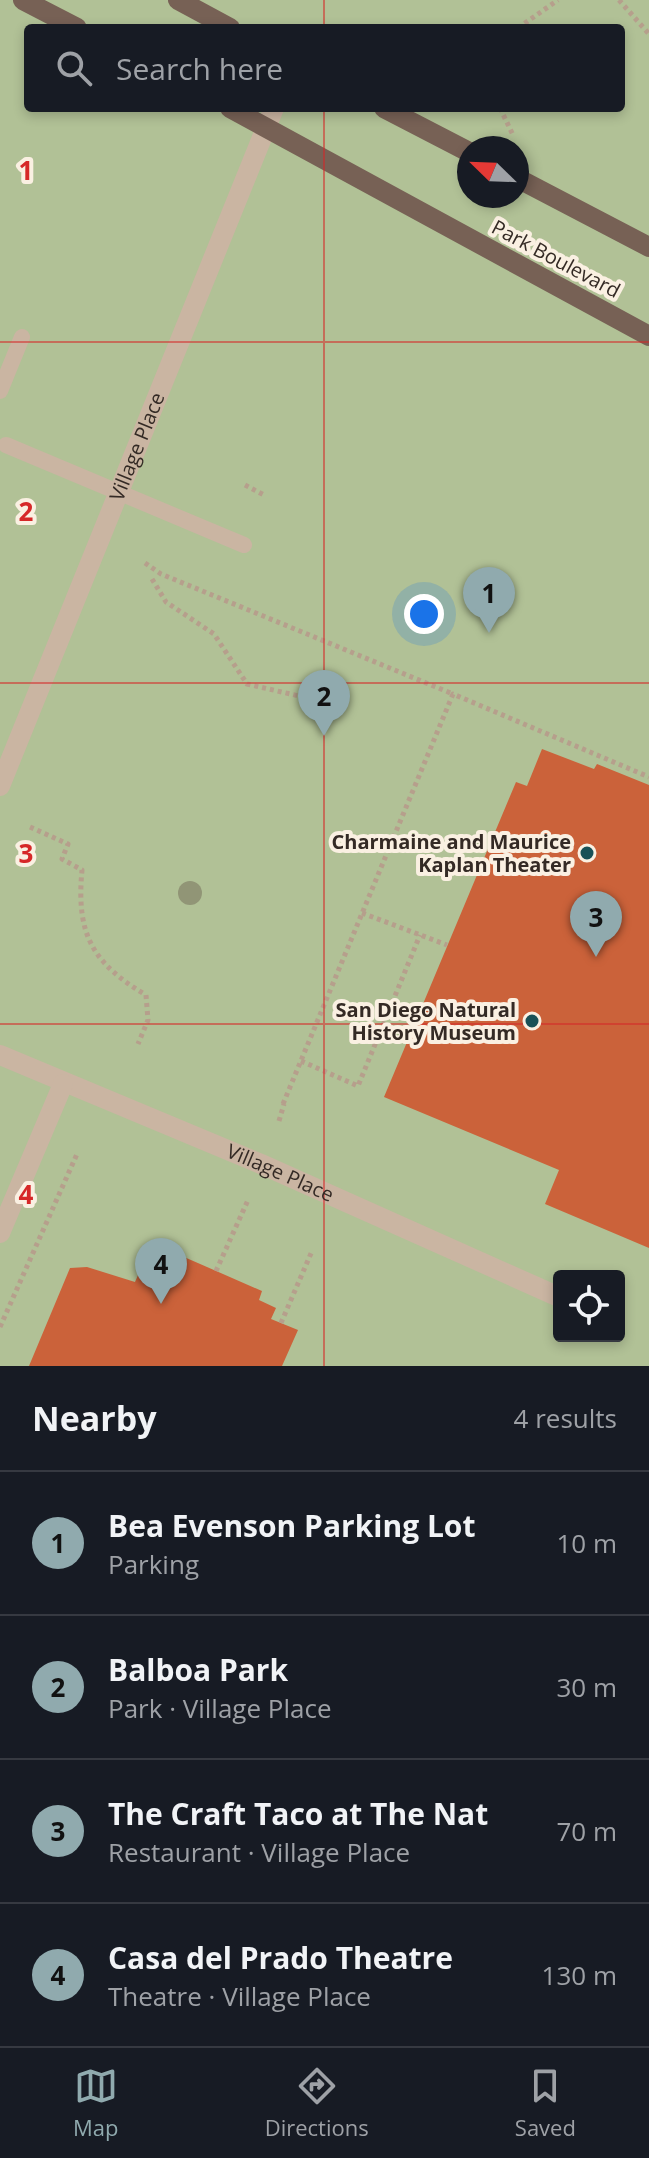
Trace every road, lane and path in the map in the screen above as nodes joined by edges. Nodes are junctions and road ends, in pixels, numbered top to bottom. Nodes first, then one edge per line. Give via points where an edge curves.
1 (23, 0) edge
2 (178, 0) edge
3 (558, 0) edge
4 (619, 0) edge
5 (69, 24) edge
6 (223, 24) edge
7 (524, 24) edge
8 (649, 34) edge
9 (246, 112) edge
10 (392, 112) edge
11 (502, 112) edge
12 (270, 118) edge
13 (513, 135) dead end
14 (457, 146) edge
15 (529, 184) edge
16 (649, 247) edge
17 (649, 336) edge
18 (22, 337) dead end
19 (0, 391) edge
20 (6, 445) dead end
21 (245, 485) dead end
22 (119, 492) junction
23 (264, 495) dead end
24 (244, 545) dead end
25 (145, 563) dead end
26 (152, 579) dead end
27 (453, 694) junction
28 (325, 702) dead end
29 (649, 777) edge
30 (0, 786) edge
31 (30, 827) dead end
32 (362, 913) junction
33 (420, 935) junction
34 (447, 945) dead end
35 (138, 1044) dead end
36 (0, 1055) edge
37 (301, 1061) junction
38 (63, 1084) junction
39 (279, 1121) dead end
40 (77, 1154) dead end
41 (248, 1200) dead end
42 (0, 1233) edge
43 (312, 1251) dead end
44 (216, 1271) dead end
45 (553, 1294) edge
46 (281, 1323) dead end
47 (0, 1327) edge

1 - 5 main road
2 - 6 main road
3 - 7 path
4 - 8 path
9 - 12 main road, Park Boulevard
10 - 14 main road
11 - 13 path
12 - 17 main road, Park Boulevard
12 - 22 street, Village Place
15 - 16 main road
18 - 19 lane
20 - 22 lane
21 - 23 path
22 - 24 lane
22 - 30 street, Village Place
25 - 27 path via 169,578
26 - 28 path via 166,602 214,634 247,684
27 - 29 path
27 - 32 path
31 - 35 path via 68,844 62,859 82,870 84,932 97,957 120,980 146,995 148,1020
32 - 33 path
32 - 37 path
33 - 34 path
33 - 37 path via 358,1086
36 - 38 street, Village Place
37 - 39 path
38 - 42 street
38 - 45 street, Village Place via 261,1164
40 - 47 path
41 - 44 path
43 - 46 path

